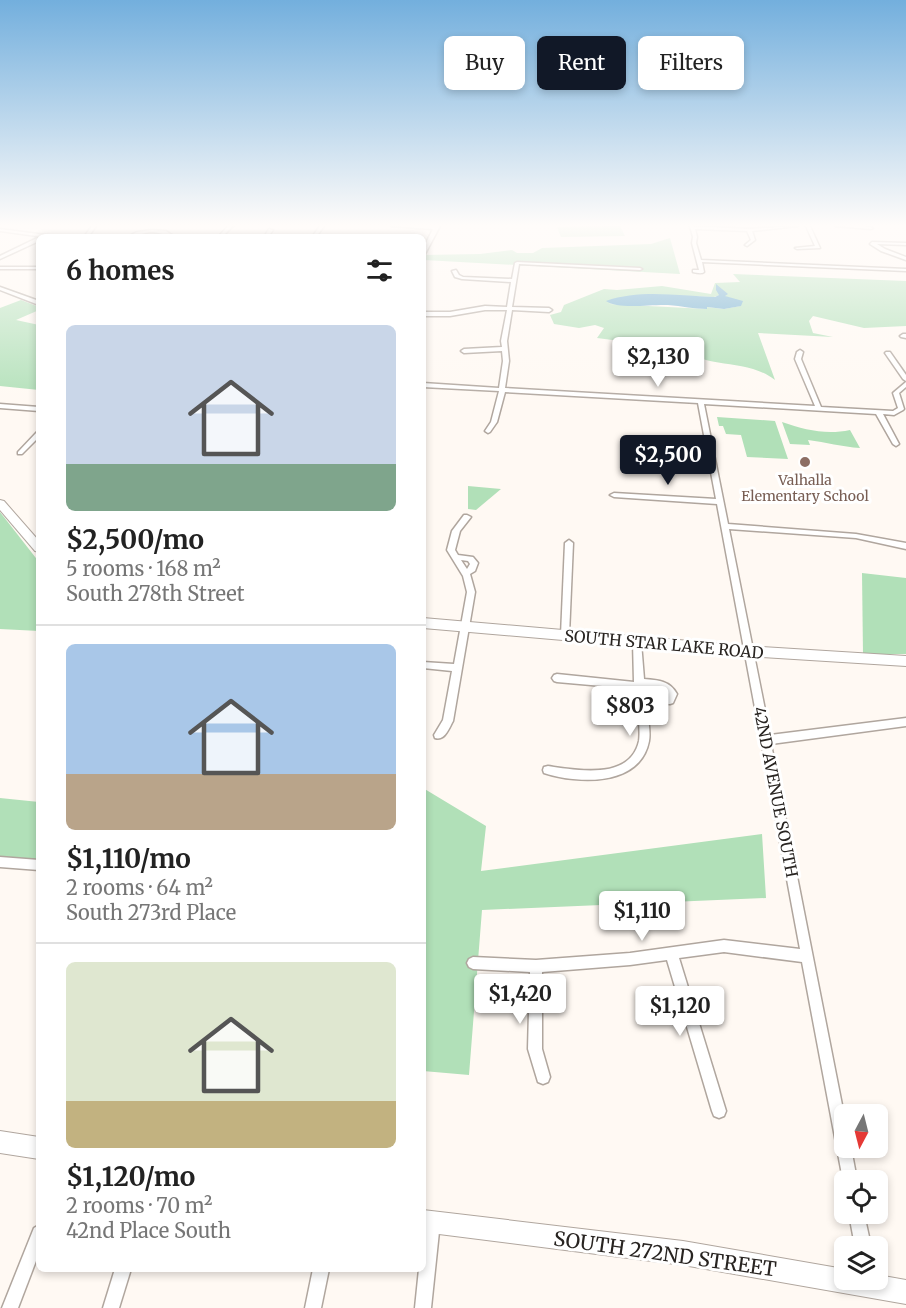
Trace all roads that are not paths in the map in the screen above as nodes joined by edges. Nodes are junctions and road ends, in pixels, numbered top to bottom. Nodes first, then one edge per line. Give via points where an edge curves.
1 (513, 287) edge
2 (0, 288) edge
3 (36, 298) edge
4 (31, 301) junction
5 (36, 302) edge
6 (509, 309) junction
7 (549, 310) dead end
8 (426, 314) edge
9 (504, 349) junction
10 (464, 351) dead end
11 (800, 352) dead end
12 (888, 353) dead end
13 (906, 379) edge
14 (906, 384) edge
15 (426, 385) edge
16 (501, 390) junction
17 (701, 403) junction
18 (0, 406) edge
19 (36, 409) edge
20 (819, 409) junction
21 (879, 413) junction
22 (488, 431) dead end
23 (36, 437) edge
24 (896, 444) dead end
25 (20, 453) dead end
26 (614, 495) dead end
27 (721, 502) junction
28 (0, 503) edge
29 (467, 517) dead end
30 (725, 526) junction
31 (569, 543) dead end
32 (36, 545) edge
33 (906, 546) edge
34 (426, 622) edge
35 (465, 627) junction
36 (566, 635) junction
37 (637, 642) junction
38 (748, 651) junction
39 (906, 661) edge
40 (426, 665) edge
41 (457, 668) junction
42 (557, 678) dead end
43 (640, 684) junction
44 (641, 699) junction
45 (906, 722) edge
46 (439, 735) dead end
47 (767, 740) junction
48 (548, 770) dead end
49 (0, 861) edge
50 (36, 865) edge
51 (670, 953) junction
52 (807, 956) junction
53 (473, 963) dead end
54 (536, 966) junction
55 (543, 1077) dead end
56 (719, 1112) dead end
57 (0, 1142) edge
58 (36, 1148) edge
59 (848, 1170) edge
60 (428, 1222) edge
61 (36, 1241) edge
62 (426, 1256) edge
63 (122, 1272) edge
64 (320, 1272) edge
65 (425, 1272) edge
66 (834, 1276) edge
67 (888, 1287) edge
68 (906, 1292) edge
69 (10, 1308) edge
70 (111, 1308) edge
71 (314, 1308) edge
72 (423, 1308) edge

1 - 6 street
2 - 4 street
3 - 4 street
4 - 5 street
6 - 7 street
6 - 8 street
6 - 9 street
9 - 10 street
9 - 16 street
11 - 20 street via 798,359
12 - 13 street
14 - 21 street via 896,393 900,411
15 - 16 street
16 - 17 street
16 - 22 street
17 - 20 street
17 - 27 street, 42ND AVENUE SOUTH
18 - 19 street
20 - 21 street
21 - 24 street
23 - 25 street
26 - 27 street
27 - 30 street, 42ND AVENUE SOUTH
28 - 32 street
29 - 35 street via 453,538 452,550 471,592
30 - 33 street via 856,536
30 - 38 street, 42ND AVENUE SOUTH
31 - 36 street
34 - 35 street, SOUTH STAR LAKE ROAD
35 - 36 street, SOUTH STAR LAKE ROAD
35 - 41 street
36 - 37 street, SOUTH STAR LAKE ROAD
37 - 38 street, SOUTH STAR LAKE ROAD
37 - 43 street
38 - 39 street, SOUTH STAR LAKE ROAD
38 - 47 street, 42ND AVENUE SOUTH
40 - 41 street
41 - 46 street via 448,721
42 - 43 street
43 - 44 street
43 - 44 street via 664,685 672,694 666,701
44 - 48 street via 644,740 632,765 600,775
45 - 47 street
47 - 52 street, 42ND AVENUE SOUTH
49 - 50 street
51 - 52 street via 738,946
51 - 54 street via 630,960
51 - 56 street
52 - 59 street, 42ND AVENUE SOUTH
53 - 54 street
54 - 55 street via 535,1049
57 - 58 street
60 - 62 street
60 - 66 street, SOUTH 272ND STREET via 682,1253
61 - 69 street
63 - 70 street
64 - 71 street
65 - 72 street
67 - 68 street, SOUTH 272ND STREET

